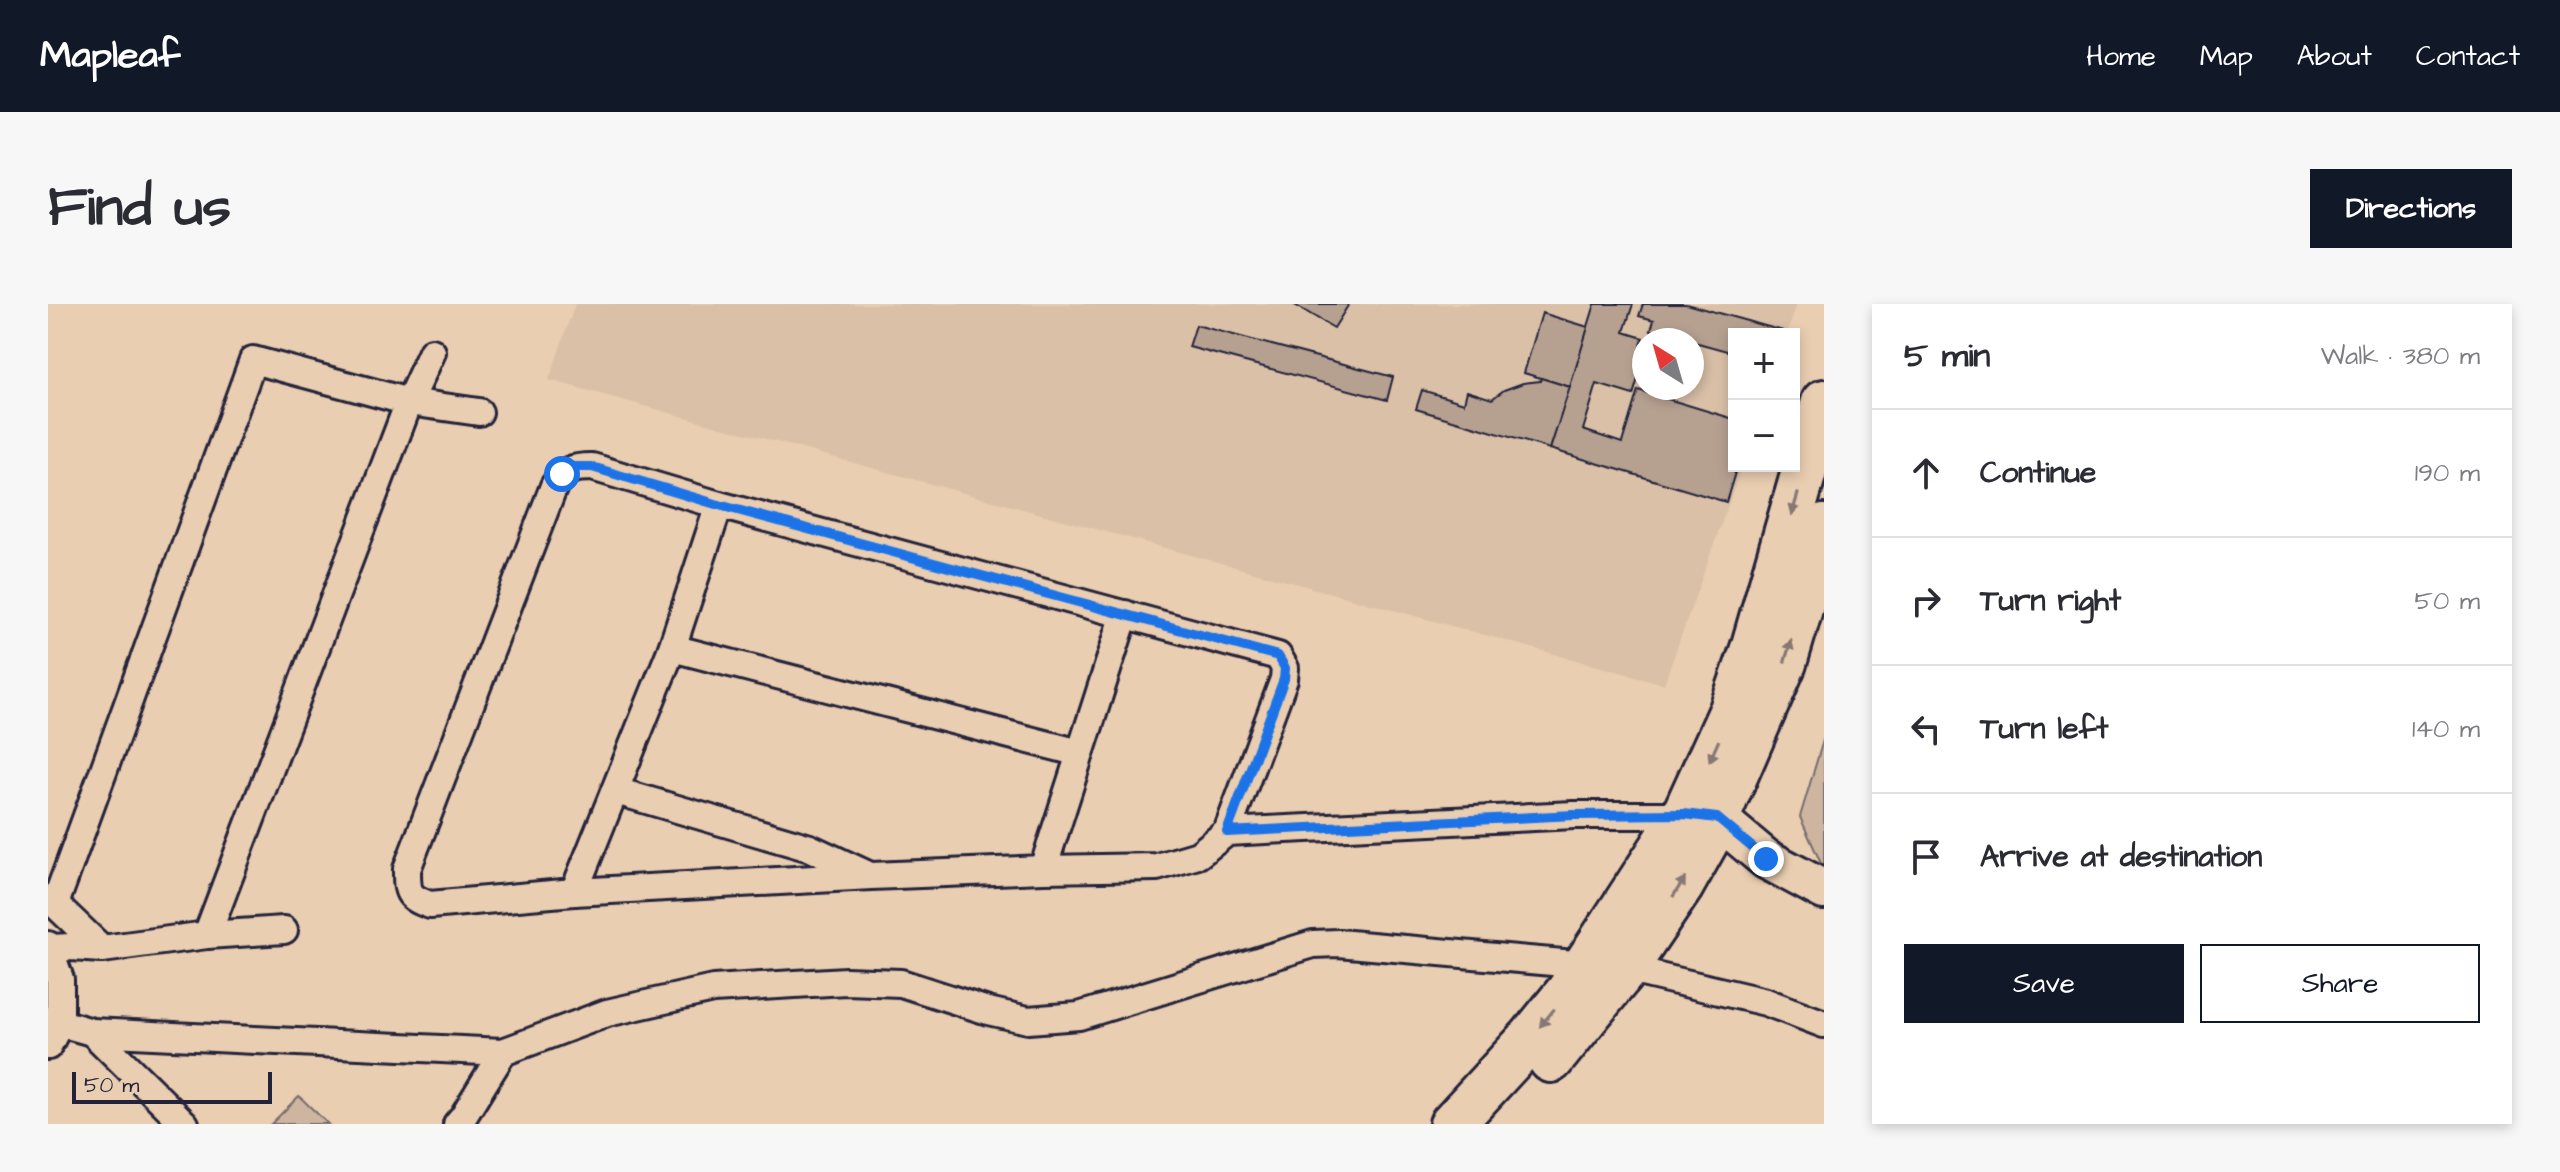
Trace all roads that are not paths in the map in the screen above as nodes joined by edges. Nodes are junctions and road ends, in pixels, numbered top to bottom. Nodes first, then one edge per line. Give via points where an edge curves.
1 (432, 352) dead end
2 (409, 402) junction
3 (1824, 402) edge
4 (479, 412) dead end
5 (719, 505) junction
6 (1824, 527) edge
7 (1125, 614) junction
8 (672, 648) junction
9 (1080, 753) junction
10 (616, 791) junction
11 (1700, 816) junction
12 (1227, 832) junction
13 (1043, 869) junction
14 (871, 876) junction
15 (1824, 890) edge
16 (574, 892) junction
17 (284, 930) dead end
18 (207, 935) junction
19 (49, 946) edge
20 (102, 949) junction
21 (1606, 967) junction
22 (1824, 1024) edge
23 (92, 1032) junction
24 (54, 1035) edge
25 (503, 1052) junction
26 (185, 1124) edge
27 (457, 1124) edge
28 (1452, 1124) edge
29 (1493, 1124) edge

1 - 2 street
2 - 4 street
2 - 18 street
2 - 20 street via 253,360 55,904
3 -> 11 highway
5 - 7 street
5 - 8 street
5 - 16 street via 592,467 573,467 562,474 407,869 407,890 416,901 430,905
11 -> 6 highway via 1784,663
7 - 9 street
7 - 12 street via 1283,661 1284,679
8 - 9 street
8 - 10 street
9 - 13 street
10 - 14 street via 810,848
10 - 16 street
11 - 12 street via 1574,815
11 - 15 street
11 - 21 highway via 1681,886 1635,924
12 - 13 street via 1198,855 1157,867
13 - 14 street
14 - 16 street
17 - 18 street
18 - 20 street
19 - 20 street
19 - 24 street via 60,979
21 - 22 street via 1766,1002
21 - 25 street via 1313,944 1079,1016 1028,1020 901,983 713,989 607,1013
21 -> 28 highway via 1569,991
21 - 29 highway via 1558,1052
23 - 24 street
23 - 25 street
23 - 26 street
25 - 27 street

